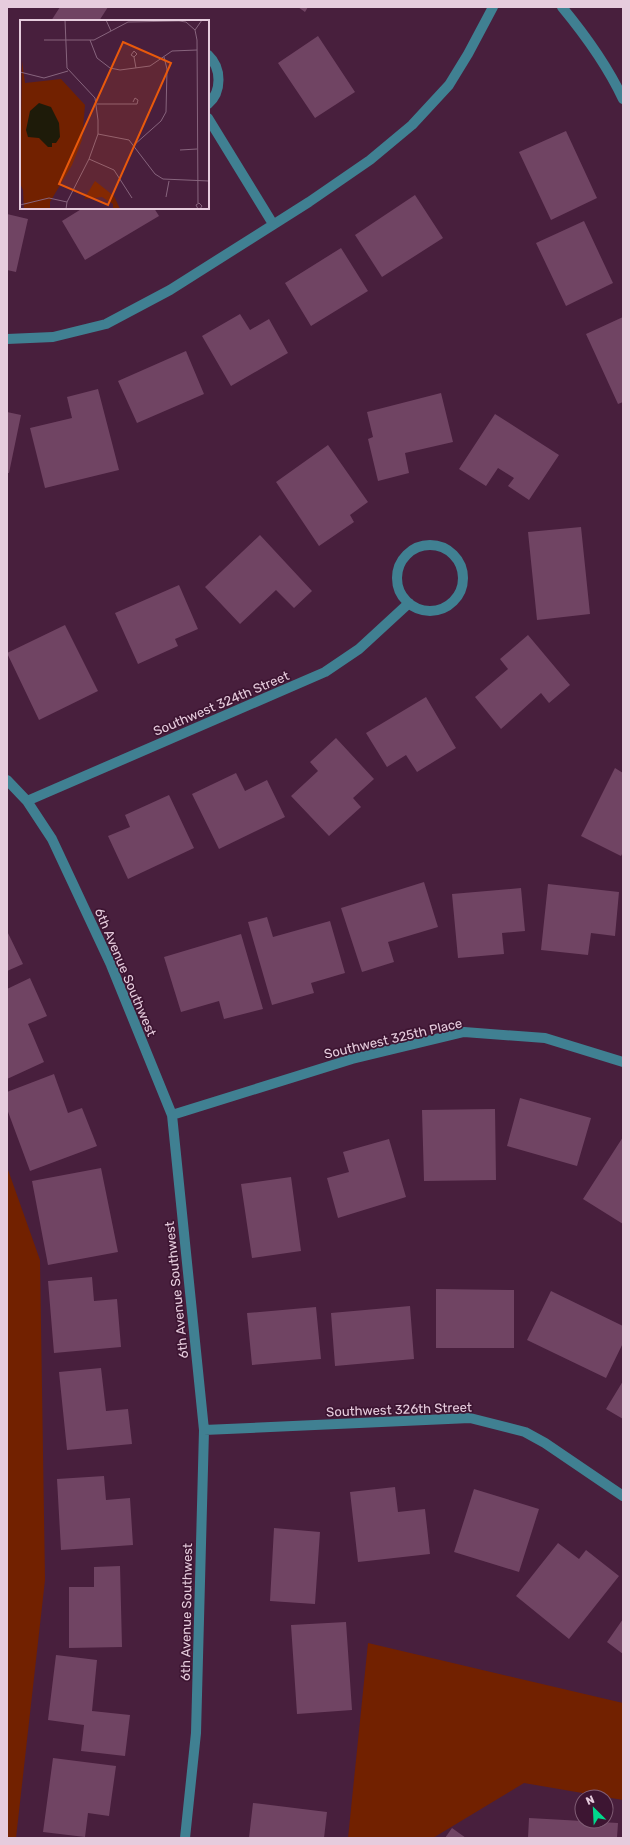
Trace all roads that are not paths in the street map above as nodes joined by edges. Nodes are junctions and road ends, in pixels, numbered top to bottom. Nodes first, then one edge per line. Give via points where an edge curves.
1 (493, 7) edge
2 (562, 7) edge
3 (209, 56) edge
4 (623, 99) edge
5 (209, 103) edge
6 (209, 120) edge
7 (273, 224) junction
8 (7, 339) edge
9 (409, 603) junction
10 (7, 780) edge
11 (27, 801) junction
12 (623, 1062) edge
13 (172, 1115) junction
14 (204, 1430) junction
15 (623, 1496) edge
16 (185, 1838) edge

1 - 7 street via 449,85 412,124 358,168
2 - 4 street via 587,38
3 - 5 street via 217,67 219,79 217,91
6 - 7 street
7 - 8 street via 170,290 106,324 53,337
9 - 9 street via 418,609 430,611 442,609 459,595 463,584 463,572 452,552 442,546 419,546 401,561 397,583 401,594
9 - 11 street, Southwest 324th Street via 360,649 325,672
10 - 11 street, 6th Avenue Southwest
11 - 13 street, 6th Avenue Southwest via 52,839 111,965
12 - 13 street, Southwest 325th Place via 545,1038 464,1032 352,1059
13 - 14 street, 6th Avenue Southwest
14 - 15 street, Southwest 326th Street via 470,1418 525,1432
14 - 16 street, 6th Avenue Southwest via 196,1733

